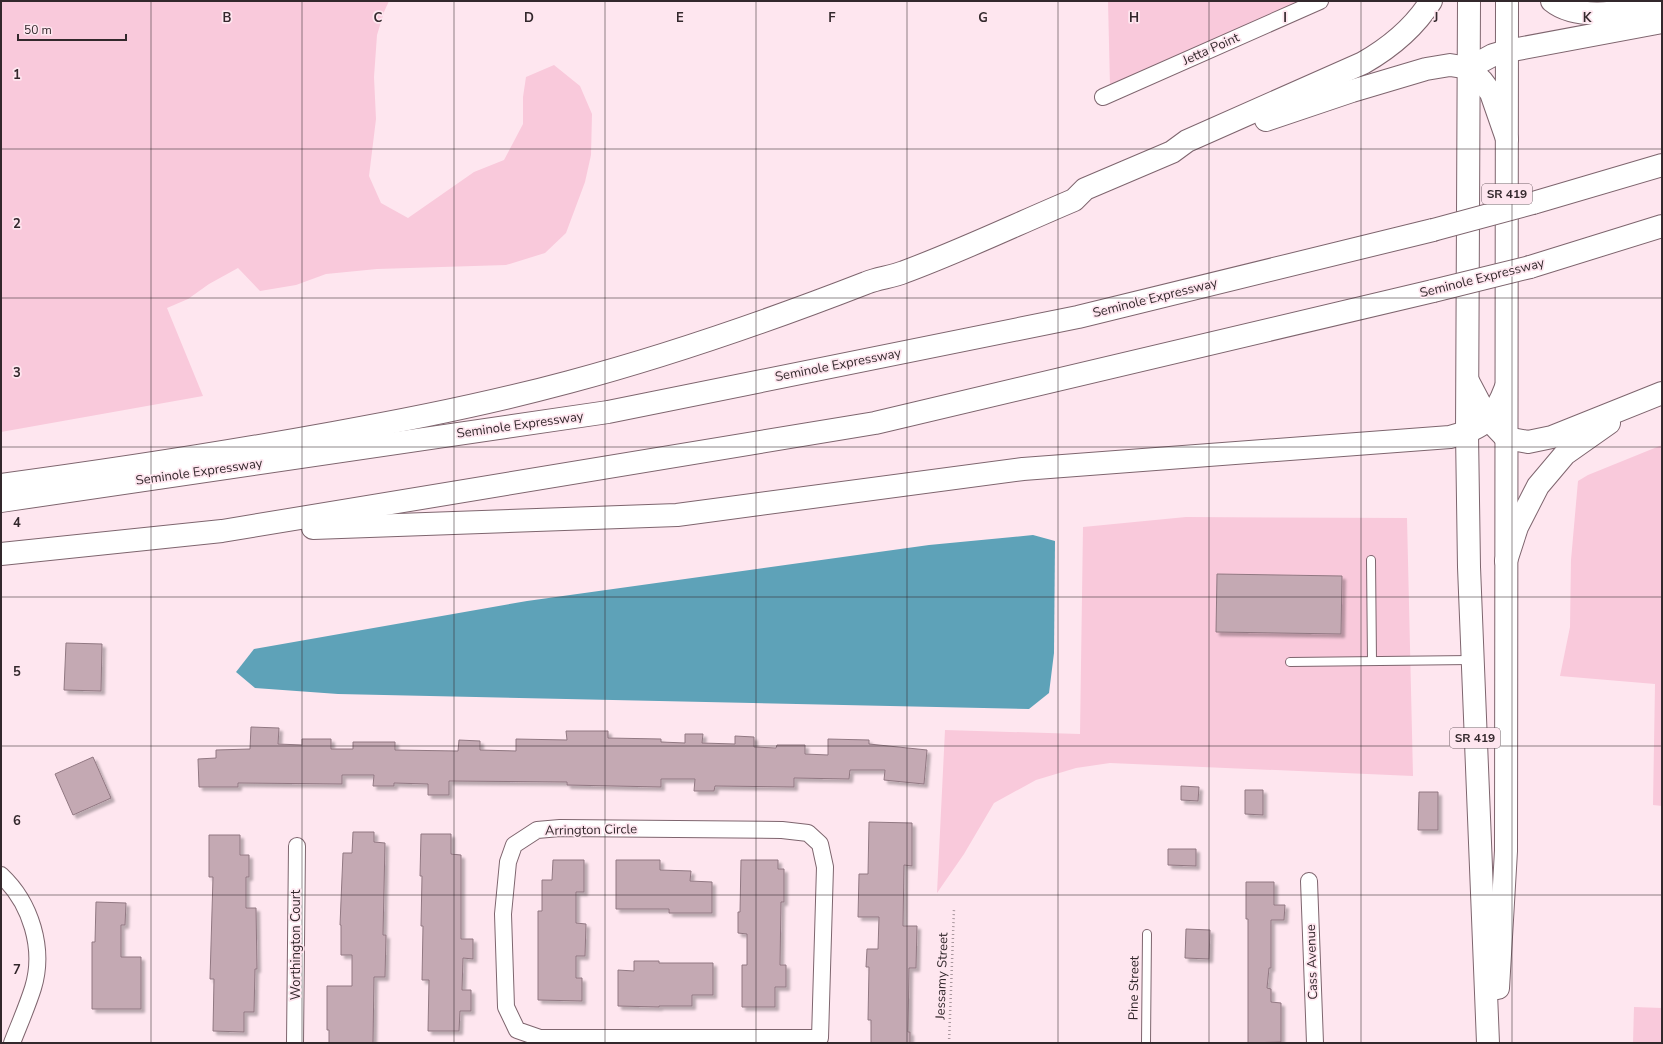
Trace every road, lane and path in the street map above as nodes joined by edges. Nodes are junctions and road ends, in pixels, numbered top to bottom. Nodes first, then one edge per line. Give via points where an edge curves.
1 (1320, 1) edge
2 (1432, 1) edge
3 (1469, 1) edge
4 (1507, 1) edge
5 (1552, 1) edge
6 (1662, 5) edge
7 (1662, 22) edge
8 (1507, 51) junction
9 (1469, 68) junction
10 (1103, 97) dead end
11 (1507, 139) junction
12 (1172, 152) junction
13 (1662, 165) edge
14 (1662, 226) edge
15 (1468, 381) junction
16 (1506, 387) junction
17 (1662, 394) edge
18 (1637, 403) junction
19 (1488, 419) junction
20 (1467, 433) junction
21 (1506, 438) junction
22 (1, 485) edge
23 (1, 501) edge
24 (222, 531) junction
25 (1, 554) edge
26 (1371, 560) dead end
27 (1506, 561) junction
28 (1472, 660) junction
29 (1372, 661) junction
30 (1290, 662) dead end
31 (297, 846) dead end
32 (1, 875) edge
33 (1309, 881) dead end
34 (954, 909) dead end
35 (1147, 934) dead end
36 (820, 1041) edge
37 (12, 1043) edge
38 (295, 1043) edge
39 (949, 1043) edge
40 (1146, 1043) edge
41 (1315, 1043) edge
42 (1488, 1043) edge
43 (1494, 1043) edge

1 - 10 street, Jetta Point
2 - 12 main road via 1409,29 1390,46 1368,60 1187,141
3 - 9 main road
4 - 8 main road, SR 419
5 - 6 main road via 1579,13 1615,12
7 - 8 main road
8 - 9 main road
8 - 11 main road, SR 419
9 - 11 main road via 1491,93
9 - 12 main road via 1441,66 1389,80 1270,118 1192,150
9 - 15 main road, SR 419
11 - 16 main road, SR 419
12 - 22 main road via 1085,189 1072,190 1002,218 896,264 870,281 795,310 697,344 574,381 418,417 298,439
13 - 23 main road, Seminole Expressway, bridge via 1433,230 1078,317 608,412
14 - 24 main road, Seminole Expressway, bridge via 1530,267 875,423
15 - 19 main road
15 - 20 main road, SR 419
16 - 19 main road via 1498,407
16 - 21 main road, SR 419
17 - 18 main road
18 - 21 main road via 1552,437 1528,442
18 - 27 main road via 1565,454 1538,486 1517,527
19 - 20 main road
19 - 21 main road
20 - 24 main road via 1450,437 1023,469 677,515
20 - 28 main road, SR 419
21 - 27 main road, SR 419
24 - 25 main road, Seminole Expressway
26 - 29 lane
27 - 43 main road, SR 419 via 1506,851
28 - 29 lane
28 - 42 main road, SR 419
29 - 30 lane
31 - 38 street, Worthington Court
32 - 37 street via 15,890 29,915 38,949 33,987
33 - 41 street, Cass Avenue
34 - 39 path, Jessamy Street
35 - 40 lane, Pine Street
36 - 36 street, Arrington Circle via 825,868 820,844 808,833 782,830 560,828 537,830 514,845 508,862 504,914 506,1007 517,1030 540,1038

